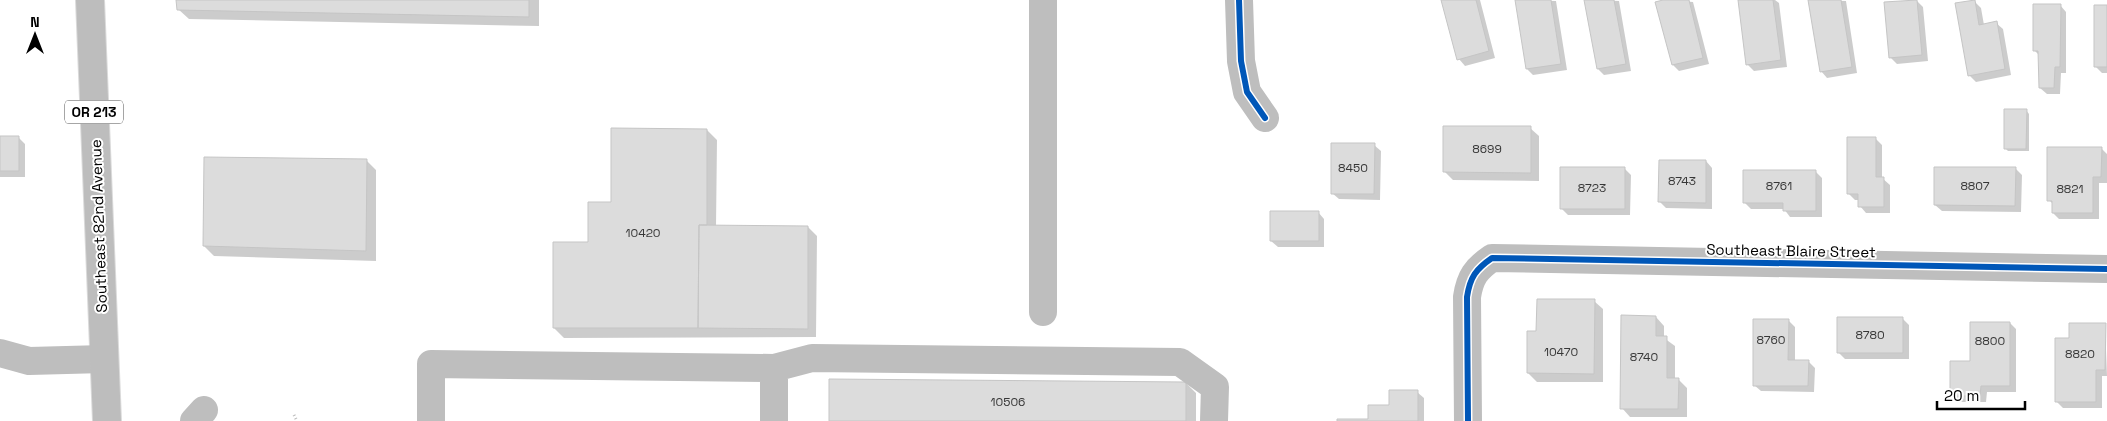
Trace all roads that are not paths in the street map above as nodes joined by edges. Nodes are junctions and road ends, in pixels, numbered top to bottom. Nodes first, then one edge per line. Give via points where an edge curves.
1 (90, 0) edge
2 (1043, 0) edge
3 (1239, 0) edge
4 (1265, 118) dead end
5 (2107, 268) edge
6 (1043, 312) dead end
7 (0, 353) edge
8 (104, 359) junction
9 (774, 368) junction
10 (107, 421) edge
11 (431, 421) edge
12 (774, 421) edge
13 (1214, 421) edge
14 (1468, 421) edge

1 - 8 main road, Southeast 82nd Avenue / OR 213
2 - 6 street
3 - 4 street via 1241,61 1247,92
5 - 14 street, Southeast Blaire Street via 1492,258 1478,268 1470,280 1467,297
7 - 8 street via 29,361
8 - 10 main road, Southeast 82nd Avenue / OR 213
9 - 11 street via 431,364
9 - 12 street
9 - 13 street via 812,358 1180,362 1215,387

